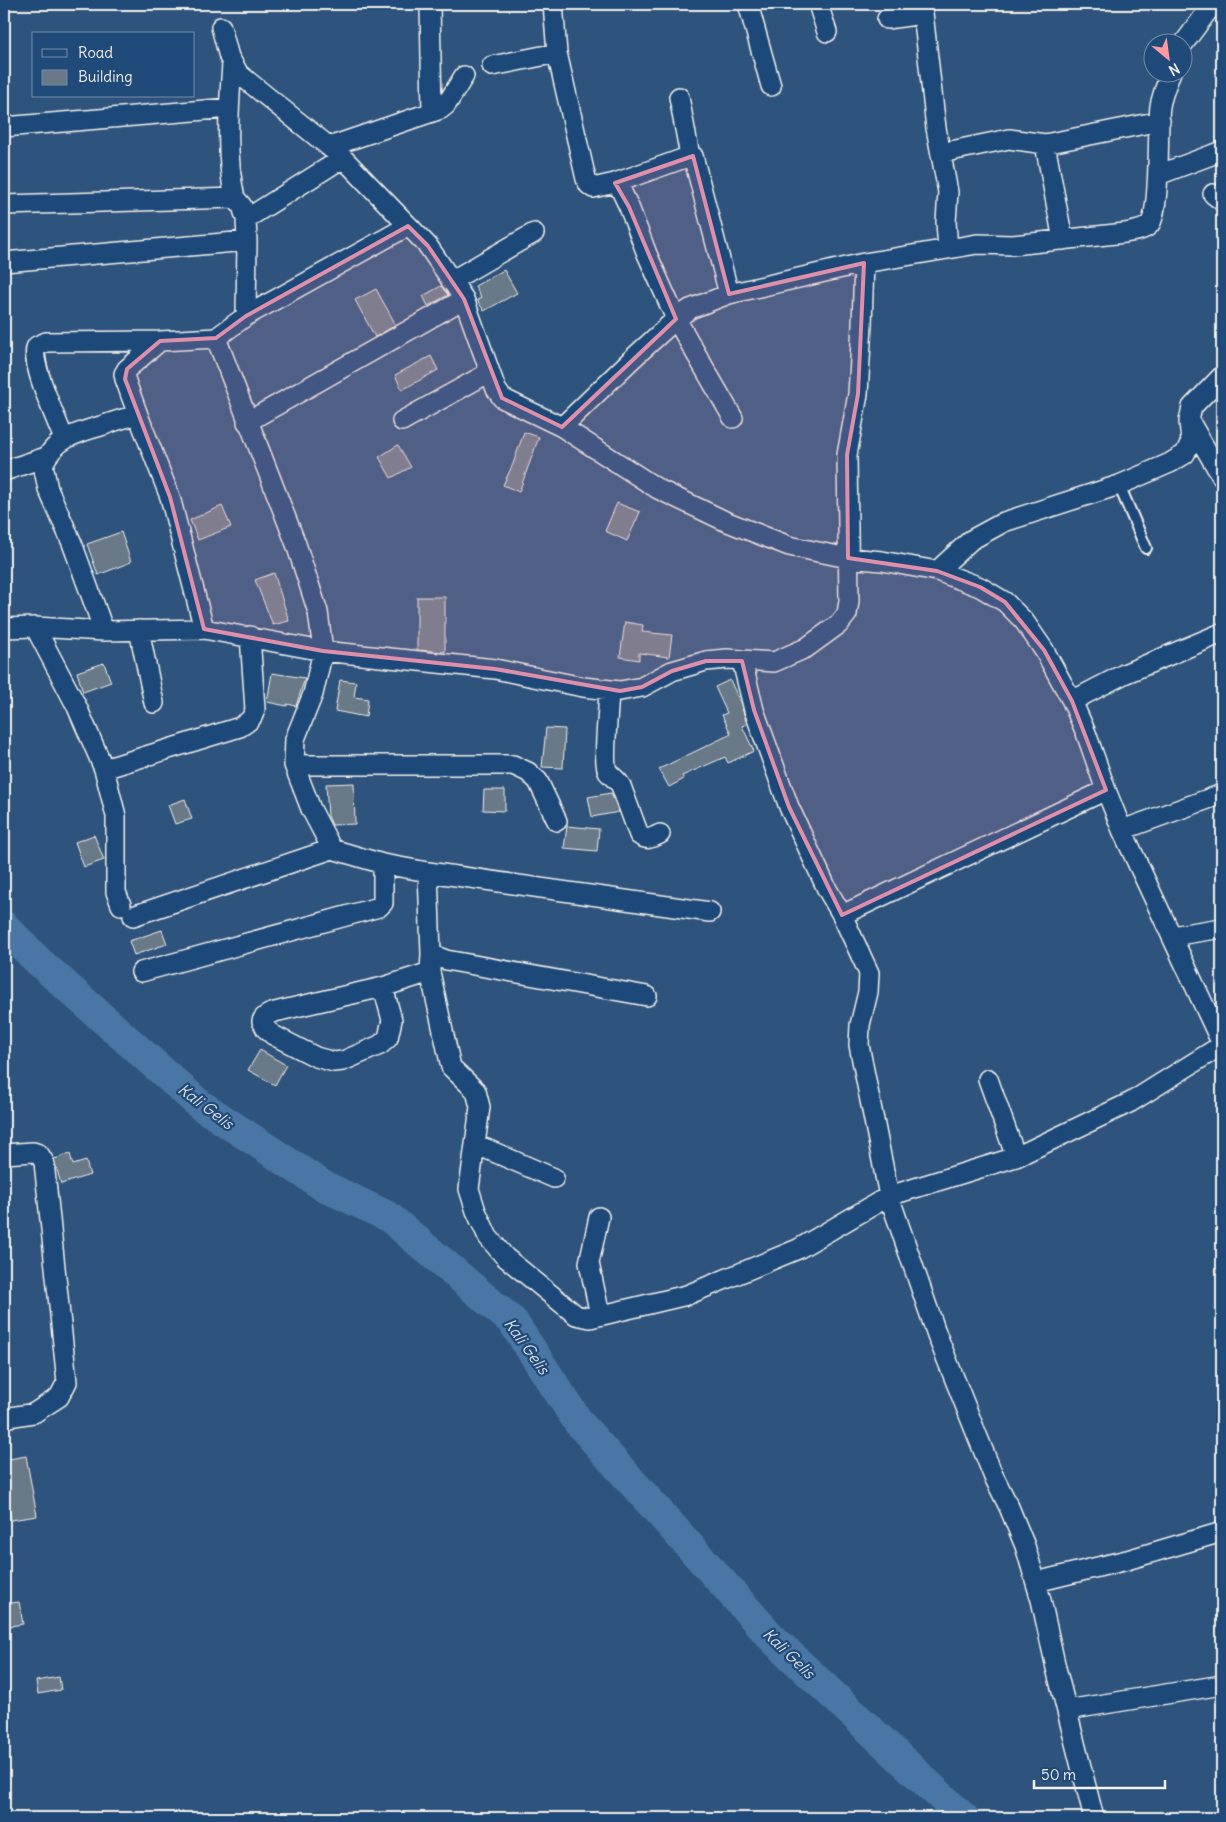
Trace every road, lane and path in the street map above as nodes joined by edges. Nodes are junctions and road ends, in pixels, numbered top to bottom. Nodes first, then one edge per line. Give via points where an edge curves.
1 (430, 4) edge
2 (553, 4) edge
3 (748, 4) edge
4 (818, 4) edge
5 (1213, 4) edge
6 (923, 9) edge
7 (887, 19) dead end
8 (221, 27) dead end
9 (826, 32) dead end
10 (1192, 32) edge
11 (557, 53) junction
12 (232, 64) junction
13 (492, 66) dead end
14 (464, 76) dead end
15 (1168, 82) edge
16 (771, 86) dead end
17 (679, 97) dead end
18 (229, 108) junction
19 (432, 112) junction
20 (1160, 121) junction
21 (4, 127) edge
22 (1045, 144) junction
23 (1222, 152) edge
24 (336, 153) junction
25 (941, 153) junction
26 (690, 156) junction
27 (1158, 175) junction
28 (615, 183) junction
29 (234, 198) junction
30 (4, 205) edge
31 (246, 219) junction
32 (408, 226) junction
33 (534, 233) dead end
34 (1063, 240) junction
35 (248, 241) junction
36 (948, 249) junction
37 (4, 262) edge
38 (864, 262) junction
39 (451, 281) junction
40 (729, 294) junction
41 (464, 299) junction
42 (246, 316) junction
43 (676, 319) junction
44 (216, 338) junction
45 (160, 341) junction
46 (490, 372) junction
47 (1222, 376) edge
48 (138, 415) junction
49 (733, 418) dead end
50 (402, 421) dead end
51 (1190, 421) junction
52 (247, 422) junction
53 (562, 428) junction
54 (64, 439) junction
55 (46, 457) junction
56 (4, 471) edge
57 (1222, 477) edge
58 (1119, 485) junction
59 (1146, 548) dead end
60 (848, 558) junction
61 (937, 571) junction
62 (34, 627) junction
63 (4, 628) edge
64 (204, 628) junction
65 (139, 630) junction
66 (104, 631) junction
67 (1222, 633) edge
68 (250, 636) junction
69 (323, 651) junction
70 (742, 661) junction
71 (609, 690) junction
72 (1072, 701) junction
73 (154, 703) dead end
74 (294, 765) junction
75 (104, 769) junction
76 (1106, 790) junction
77 (1222, 794) edge
78 (556, 821) dead end
79 (1122, 830) junction
80 (660, 834) dead end
81 (332, 849) junction
82 (383, 864) junction
83 (428, 872) junction
84 (710, 912) dead end
85 (842, 915) junction
86 (1222, 928) edge
87 (1172, 936) junction
88 (430, 963) junction
89 (142, 972) dead end
90 (383, 987) junction
91 (647, 996) dead end
92 (1222, 1044) edge
93 (988, 1079) dead end
94 (475, 1144) junction
95 (4, 1154) edge
96 (1016, 1157) junction
97 (554, 1178) dead end
98 (890, 1196) junction
99 (599, 1217) dead end
100 (600, 1315) junction
101 (4, 1418) edge
102 (1222, 1532) edge
103 (1036, 1582) junction
104 (1222, 1685) edge
105 (1067, 1710) junction
106 (1094, 1818) edge

1 - 19 street
2 - 11 street
3 - 16 street
4 - 9 street
5 - 10 street
6 - 7 street
6 - 25 street
8 - 12 street
11 - 13 street
11 - 28 street via 586,179 593,188
12 - 18 street
12 - 24 street via 252,86
14 - 19 street via 446,105
15 - 20 street via 1160,105
17 - 26 street
18 - 21 street
18 - 29 street via 230,176
19 - 24 street
20 - 22 street
20 - 27 street
22 - 25 street via 1009,140
22 - 34 street
23 - 27 street
24 - 31 street
24 - 32 street
25 - 36 street via 948,192
26 - 28 street
26 - 40 street via 694,160
27 - 34 street via 1154,216 1142,230
28 - 43 street via 629,206
29 - 30 street
29 - 31 street via 242,206
31 - 35 street
32 - 39 street via 428,246
32 - 42 street
33 - 39 street
34 - 36 street via 1013,245 977,244
35 - 37 street
35 - 42 street
36 - 38 street
38 - 40 street
38 - 60 street via 858,394 847,455
39 - 41 street
40 - 43 street via 690,309
41 - 46 street
41 - 52 street
42 - 44 street
43 - 49 street
43 - 53 street
44 - 45 street
44 - 52 street
45 - 48 street via 124,374
45 - 54 street via 46,342 37,346 34,350 36,365
46 - 50 street
46 - 53 street via 502,398
47 - 51 street via 1192,407
48 - 54 street
48 - 64 street via 170,497
51 - 57 street
51 - 58 street via 1191,441 1185,454
52 - 69 street via 296,544 318,612
53 - 60 street via 658,489 725,521 789,546
54 - 55 street
55 - 56 street
55 - 66 street via 43,465 48,489 72,543
58 - 59 lane
58 - 61 street via 1004,522 970,540
60 - 61 street via 882,560
60 - 70 street via 849,601 847,614 840,624 806,648 774,662
61 - 72 street via 980,587 1005,602 1024,621 1044,650
62 - 63 street
62 - 66 street
62 - 75 street via 77,707
64 - 65 street
64 - 68 street
65 - 66 street
65 - 73 street
67 - 72 street via 1124,674
68 - 69 street
68 - 75 street via 255,709 249,721 240,727
69 - 71 street via 495,669
69 - 74 street via 313,694 295,738
70 - 71 street via 706,661 672,671 642,687
70 - 85 street via 754,710 789,807
71 - 80 street via 605,764 621,786 639,835 649,839
72 - 76 street
74 - 78 street via 513,765 538,781
74 - 81 street via 311,809
75 - 81 street via 116,816 116,892 127,910
76 - 79 street
76 - 85 street
77 - 79 street
79 - 87 street
81 - 82 street
82 - 83 street
82 - 89 street via 383,903 379,908
83 - 84 street
83 - 88 street
85 - 98 street via 869,973 859,1045
86 - 87 street
87 - 92 street
88 - 90 street
88 - 91 street via 446,960
88 - 94 street via 451,1066 476,1091 480,1107
90 - 90 street via 392,1020 388,1038 380,1045 343,1060 334,1062 316,1057 273,1035 262,1021 268,1014
92 - 96 street via 1132,1102
93 - 96 street
94 - 97 street
94 - 100 street via 469,1190 488,1237 505,1257 576,1315 590,1318
95 - 101 street via 33,1152 39,1154 44,1162 68,1382 59,1397 34,1413
96 - 98 street
98 - 100 street via 798,1249 687,1295
98 - 103 street via 937,1335 1025,1546
99 - 100 street via 589,1263
102 - 103 street
103 - 105 street
104 - 105 street
105 - 106 street

